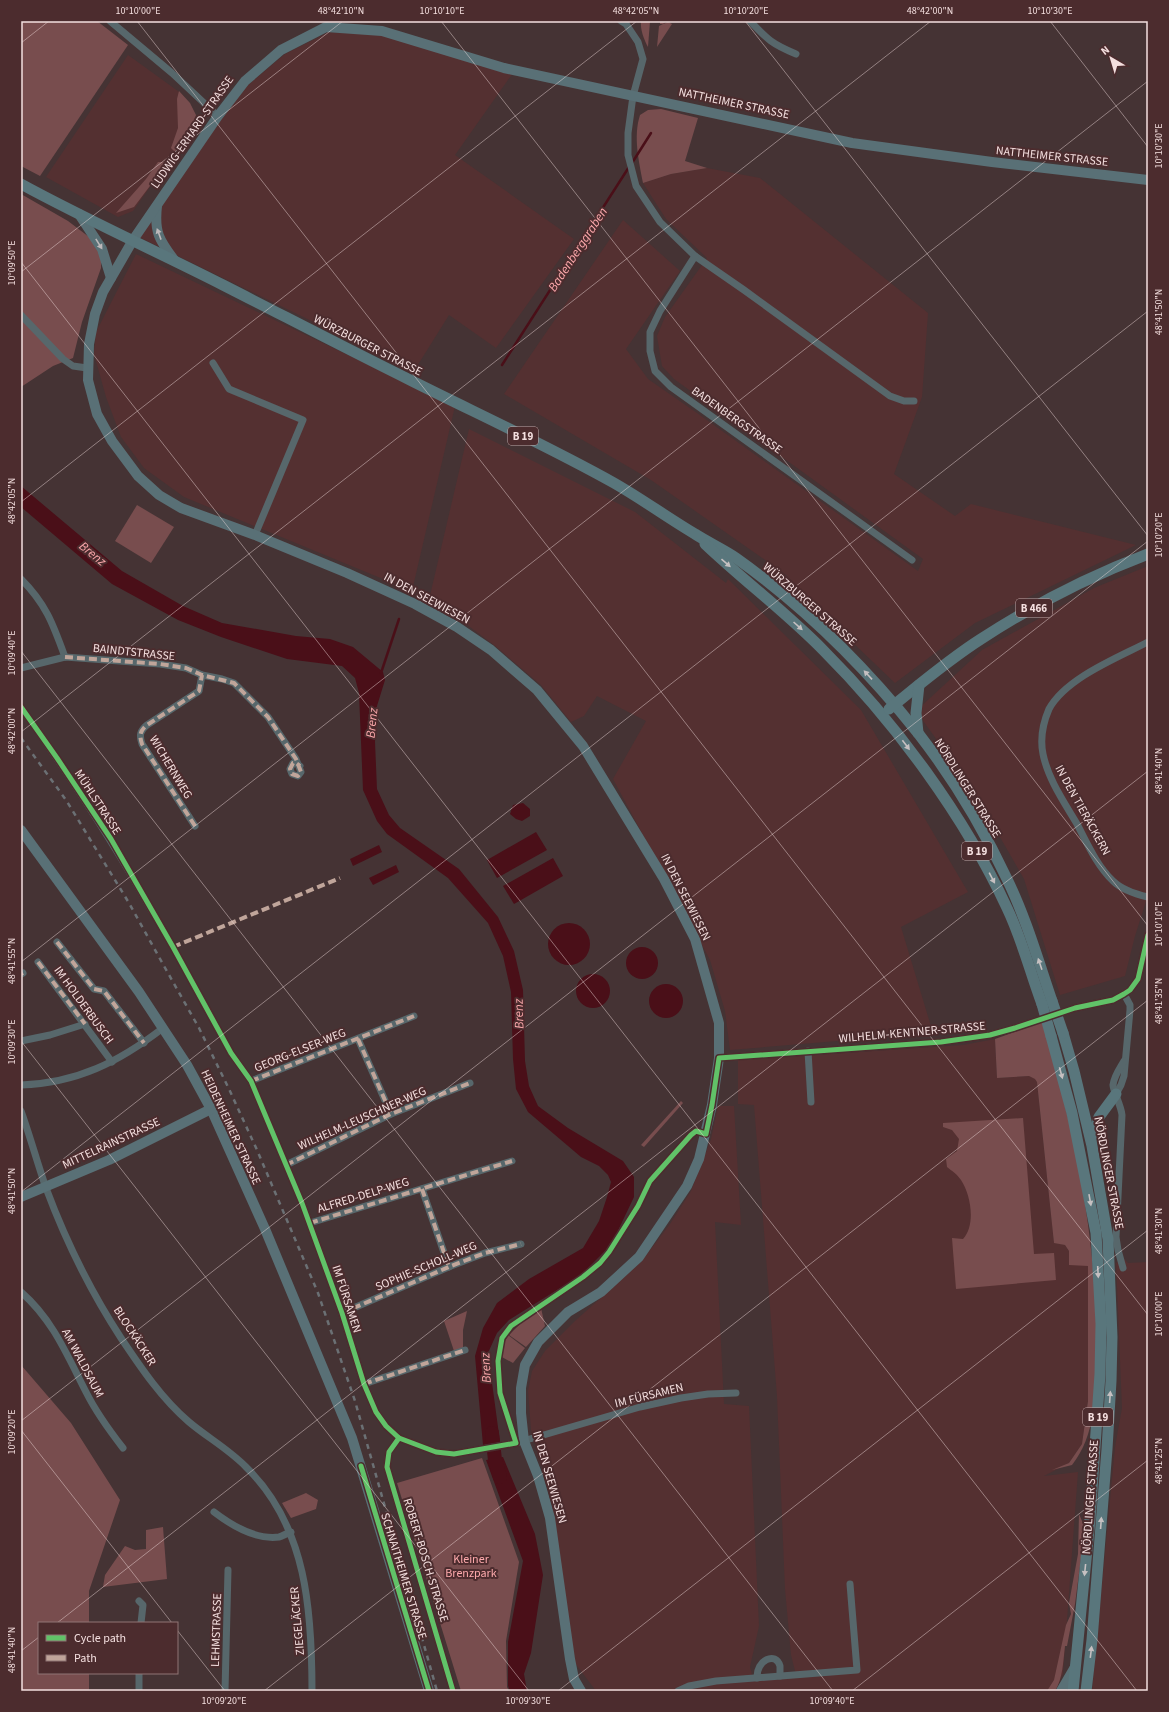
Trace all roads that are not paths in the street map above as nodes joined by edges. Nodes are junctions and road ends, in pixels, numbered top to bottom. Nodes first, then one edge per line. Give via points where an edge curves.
1 (110, 21) edge
2 (750, 21) edge
3 (625, 22) edge
4 (325, 24) edge
5 (796, 54) dead end
6 (633, 96) junction
7 (218, 116) junction
8 (1148, 180) edge
9 (21, 184) edge
10 (157, 204) junction
11 (79, 214) junction
12 (132, 240) junction
13 (695, 256) junction
14 (174, 261) junction
15 (111, 278) junction
16 (21, 316) edge
17 (213, 363) dead end
18 (87, 368) junction
19 (914, 401) dead end
20 (255, 535) junction
21 (698, 536) junction
22 (1148, 554) edge
23 (912, 560) dead end
24 (21, 579) edge
25 (1148, 642) edge
26 (65, 657) junction
27 (21, 668) edge
28 (202, 675) junction
29 (919, 685) junction
30 (894, 705) junction
31 (21, 707) edge
32 (882, 714) junction
33 (918, 734) junction
34 (300, 766) dead end
35 (195, 826) dead end
36 (22, 834) edge
37 (1148, 897) edge
38 (152, 911) dead end
39 (1148, 935) edge
40 (57, 942) dead end
41 (38, 962) dead end
42 (1124, 994) junction
43 (414, 1016) dead end
44 (85, 1024) junction
45 (163, 1028) junction
46 (358, 1039) junction
47 (21, 1041) edge
48 (144, 1043) junction
49 (808, 1051) junction
50 (231, 1053) dead end
51 (719, 1058) junction
52 (112, 1062) junction
53 (252, 1081) junction
54 (470, 1083) dead end
55 (21, 1085) edge
56 (1116, 1094) junction
57 (811, 1102) dead end
58 (211, 1109) junction
59 (21, 1111) edge
60 (391, 1114) junction
61 (1092, 1146) junction
62 (512, 1160) dead end
63 (286, 1165) junction
64 (46, 1188) junction
65 (422, 1189) junction
66 (21, 1197) edge
67 (310, 1223) junction
68 (521, 1244) dead end
69 (449, 1266) junction
70 (1123, 1268) dead end
71 (21, 1292) edge
72 (342, 1314) junction
73 (465, 1350) dead end
74 (364, 1384) junction
75 (736, 1393) dead end
76 (399, 1438) junction
77 (524, 1441) junction
78 (123, 1448) dead end
79 (361, 1466) joint
80 (214, 1512) dead end
81 (291, 1532) junction
82 (297, 1549) joint
83 (228, 1570) dead end
84 (850, 1584) dead end
85 (139, 1600) dead end
86 (141, 1622) edge
87 (570, 1659) junction
88 (1077, 1663) junction
89 (139, 1674) edge
90 (780, 1676) junction
91 (757, 1678) junction
92 (699, 1684) junction
93 (139, 1691) edge
94 (225, 1691) edge
95 (312, 1691) edge
96 (429, 1691) edge
97 (453, 1691) edge
98 (581, 1691) edge
99 (587, 1691) edge
100 (678, 1691) edge
101 (690, 1691) edge
102 (1062, 1691) edge
103 (1073, 1691) edge
104 (1086, 1691) edge

1 - 7 street
2 - 5 street via 767,39
3 - 6 street via 638,42 643,59
4 - 6 street, NATTHEIMER STRASSE via 382,31 504,68
4 - 7 street, LUDWIG-ERHARD-STRASSE via 281,50 244,80
6 - 8 street, NATTHEIMER STRASSE via 852,142 992,162
6 - 13 street via 628,155 636,186 660,222
7 - 10 street, LUDWIG-ERHARD-STRASSE
9 - 11 main road, WÜRZBURGER STRASSE / B 19
10 - 12 street, LUDWIG-ERHARD-STRASSE
14 -> 10 street via 163,244 155,223
11 - 12 main road, WÜRZBURGER STRASSE / B 19
11 -> 15 street via 102,249
12 - 14 main road, WÜRZBURGER STRASSE / B 19
12 - 15 street, IN DEN SEEWIESEN
13 - 19 street via 890,396 904,401
13 - 23 street, BADENBERGSTRASSE via 660,311 650,332 650,351 655,371 671,387
14 - 21 main road, WÜRZBURGER STRASSE / B 19 via 341,347 571,460 646,502
15 - 18 street, IN DEN SEEWIESEN via 95,314
16 - 18 street via 63,359 73,366
17 - 20 street via 228,389 303,420
18 - 20 street, IN DEN SEEWIESEN via 97,414 112,441 138,476 159,495 181,508
20 - 51 street, IN DEN SEEWIESEN via 360,578 457,627 491,650 537,690 583,746 664,879 695,939 719,1023
30 -> 21 main road, WÜRZBURGER STRASSE / B 19 via 858,664 800,609 739,560
21 -> 32 main road, WÜRZBURGER STRASSE / B 19 via 823,649
22 - 29 main road, B 466 via 1076,586 1025,613 974,644
24 - 26 street via 32,590 51,618
25 - 37 street, IN DEN TIERÄCKERN via 1074,681 1063,690 1045,718 1042,742 1044,761 1050,777 1101,866 1113,881 1124,889
26 - 27 street, BAINDTSTRASSE
26 - 28 street, BAINDTSTRASSE via 160,664 186,668
28 - 34 street, BAINDTSTRASSE via 234,683 247,695 268,717
28 - 35 street, WICHERNWEG via 199,691 147,725 141,730 140,737
29 - 30 main road, B 466
29 - 33 main road, B 19 via 916,713
30 - 32 main road, B 466
30 - 33 main road, NÖRDLINGER STRASSE / B 19
31 - 38 street, MÜHLSTRASSE via 111,839
32 -> 88 main road, NÖRDLINGER STRASSE / B 19, bridge via 948,805 983,861 1011,916 1042,1004 1072,1113 1096,1234 1101,1324 1096,1448
61 -> 33 main road, NÖRDLINGER STRASSE / B 19, bridge via 1063,1033 1029,932 1008,880 965,802
36 - 45 street, HEIDENHEIMER STRASSE
39 - 42 street via 1138,979
40 - 48 street, IM HOLDERBUSCH via 94,989 104,991
41 - 44 street, IM HOLDERBUSCH
42 - 49 street, WILHELM-KENTNER-STRASSE via 1113,1000 1075,1008 990,1036
42 - 56 street via 1130,1010 1124,1061 1115,1079
43 - 46 street, GEORG-ELSER-WEG
44 - 47 street
44 - 52 street, IM HOLDERBUSCH
45 - 48 street
45 - 58 street, HEIDENHEIMER STRASSE via 198,1083
46 - 53 street, GEORG-ELSER-WEG
46 - 60 street, GEORG-ELSER-WEG
48 - 52 street
49 - 51 street, WILHELM-KENTNER-STRASSE
49 - 57 street
50 - 53 street, IM FÜRSAMEN
51 - 77 street, IN DEN SEEWIESEN via 706,1134 688,1186 639,1257 601,1292 568,1312 538,1342 525,1365 520,1413
52 - 55 street via 89,1073 61,1080
53 - 63 street, IM FÜRSAMEN
54 - 60 street, WILHELM-LEUSCHNER-WEG
56 - 61 main road via 1100,1117
56 - 70 street via 1122,1115 1116,1237
58 - 64 street, MITTELRAINSTRASSE
58 - 79 street, HEIDENHEIMER STRASSE via 265,1229 352,1438
59 - 64 street, BLOCKÄCKER
60 - 63 street, WILHELM-LEUSCHNER-WEG
104 -> 61 main road, NÖRDLINGER STRASSE / B 19 via 1106,1465 1112,1337 1108,1239
62 - 65 street, ALFRED-DELP-WEG
63 - 67 street, IM FÜRSAMEN
64 - 66 street, MITTELRAINSTRASSE
64 - 81 street, BLOCKÄCKER via 98,1299 152,1382 188,1421 247,1468 276,1505
65 - 67 street, ALFRED-DELP-WEG
65 - 69 street, ALFRED-DELP-WEG
67 - 72 street, IM FÜRSAMEN
68 - 69 street, SOPHIE-SCHOLL-WEG
69 - 72 street, SOPHIE-SCHOLL-WEG
71 - 78 street, AM WALDSAUM via 62,1343 96,1410
72 - 74 street, IM FÜRSAMEN
73 - 74 street
74 - 76 street, IM FÜRSAMEN via 376,1412
75 - 77 street, IM FÜRSAMEN via 674,1399
76 - 77 street, IM FÜRSAMEN via 436,1452 454,1454
76 - 97 street, ROBERT-BOSCH-STRASSE via 389,1452 387,1466
77 - 87 street, IN DEN SEEWIESEN via 538,1476 550,1518
79 - 96 street, SCHNAITHEIMER STRASSE
80 - 81 street via 229,1523 262,1536 279,1537
81 - 82 street, BLOCKÄCKER
82 - 95 street, ZIEGELÄCKER via 309,1614
83 - 94 street, LEHMSTRASSE
84 - 90 street via 857,1670
85 - 86 street via 143,1605
87 - 98 street, IN DEN SEEWIESEN via 574,1679
87 - 99 street, IN DEN SEEWIESEN
88 - 102 street
88 - 103 main road, NÖRDLINGER STRASSE / B 19
89 - 93 street
90 - 91 street
90 - 91 street via 780,1666 772,1659 760,1664 756,1671
91 - 92 street
92 - 100 street
92 - 101 street

